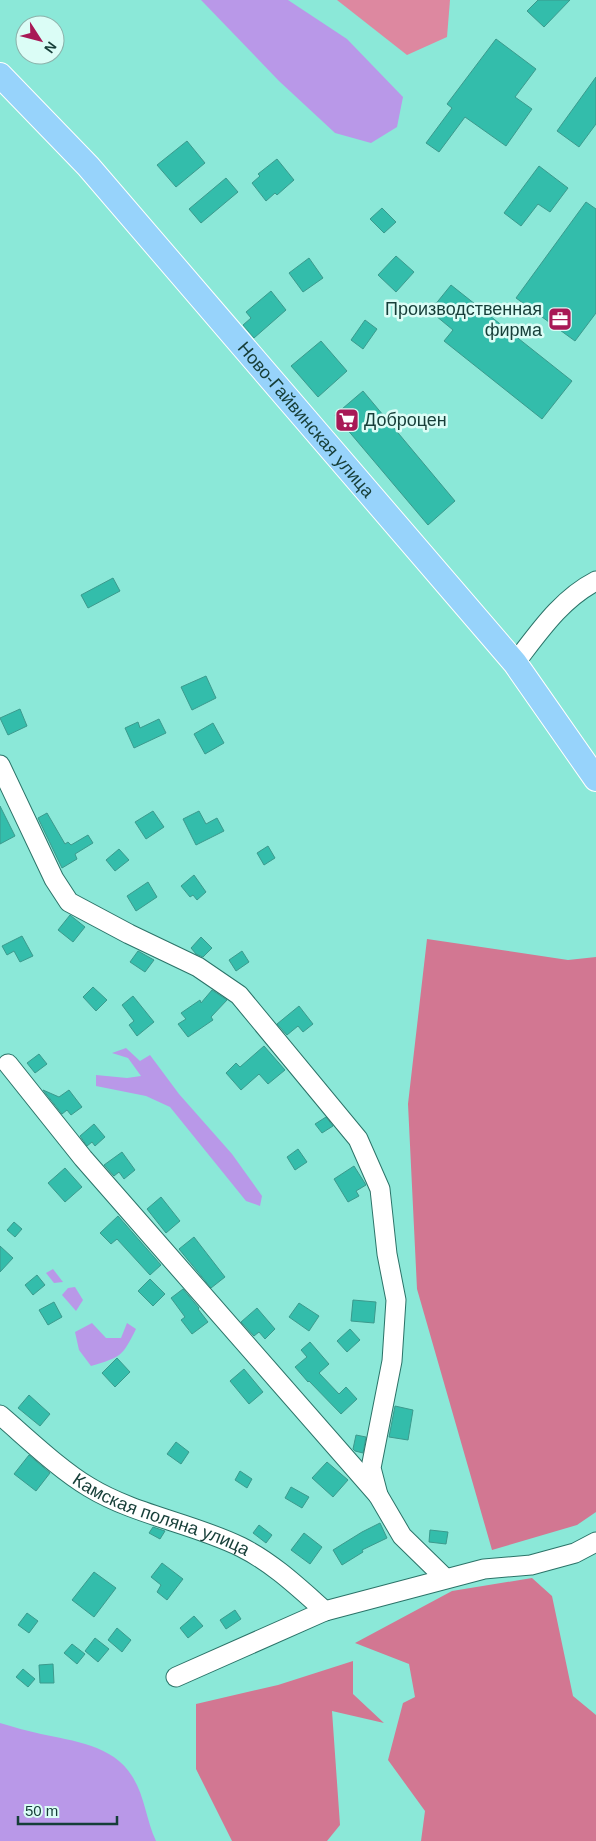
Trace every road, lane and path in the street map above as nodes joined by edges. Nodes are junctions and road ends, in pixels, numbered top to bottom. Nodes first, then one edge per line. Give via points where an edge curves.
1 (0, 75) edge
2 (596, 581) edge
3 (516, 663) junction
4 (0, 765) edge
5 (596, 779) edge
6 (8, 1064) dead end
7 (0, 1415) edge
8 (378, 1495) junction
9 (596, 1542) edge
10 (445, 1578) junction
11 (325, 1611) junction
12 (176, 1677) dead end

1 - 3 main road, Ново-Гайвинская улица via 88,166
2 - 3 street via 582,588 556,612
3 - 5 main road, Ново-Гайвинская улица
4 - 8 street via 54,879 69,902 198,967 239,994 358,1139 380,1189 396,1300 392,1361 370,1468
6 - 8 street via 83,1158
7 - 11 street, Камская поляна улица via 89,1487 120,1502 242,1547 276,1568
8 - 10 street via 402,1536
9 - 10 street via 575,1553 531,1565 484,1569
10 - 11 street
11 - 12 street

